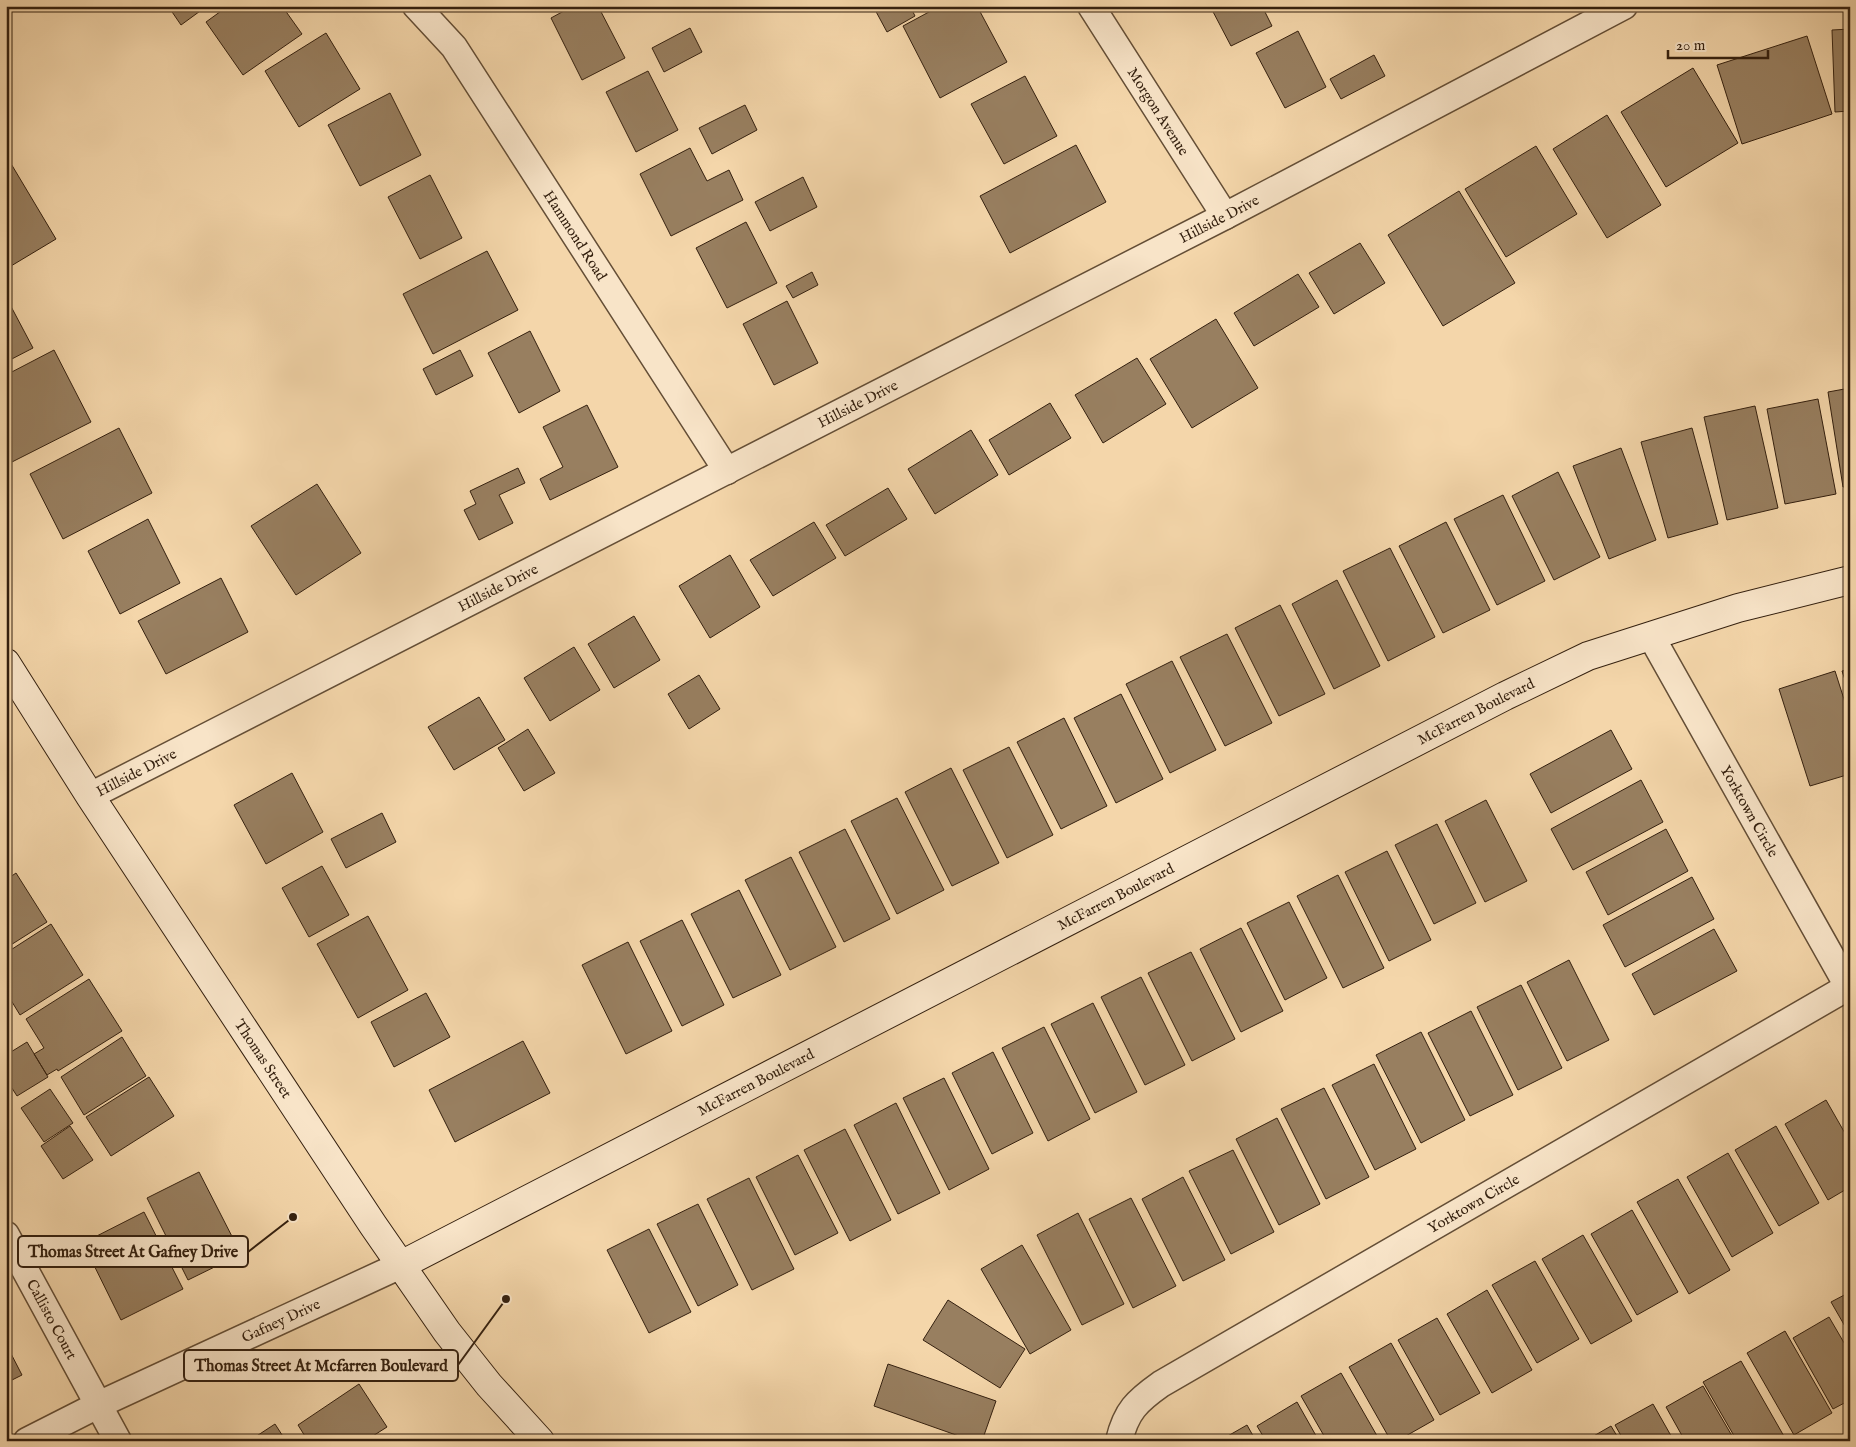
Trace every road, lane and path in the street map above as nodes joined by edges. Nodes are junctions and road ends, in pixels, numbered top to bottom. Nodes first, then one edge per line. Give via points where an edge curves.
1 (416, 6) edge
2 (1091, 6) edge
3 (1624, 6) edge
4 (1225, 216) junction
5 (727, 471) junction
6 (1850, 580) edge
7 (1651, 636) junction
8 (6, 663) edge
9 (90, 796) junction
10 (1849, 989) edge
11 (6, 1235) edge
12 (401, 1265) junction
13 (98, 1405) junction
14 (27, 1441) edge
15 (118, 1441) edge
16 (540, 1441) edge
17 (1119, 1441) edge

1 - 5 street, Hammond Road via 454,47
2 - 4 street, Morgon Avenue
3 - 4 street, Hillside Drive
4 - 5 street, Hillside Drive
5 - 9 street, Hillside Drive
6 - 7 street, McFarren Boulevard via 1738,608
7 - 10 street, Yorktown Circle
7 - 12 street, McFarren Boulevard via 1588,656 1505,696
8 - 9 street, Thomas Street
9 - 12 street, Thomas Street
10 - 17 street, Yorktown Circle via 1161,1384 1130,1410
11 - 13 street, Callisto Court
12 - 13 street, Gafney Drive
12 - 16 street, Thomas Street via 447,1332
13 - 14 street, Gafney Drive
13 - 15 street, Callisto Court

